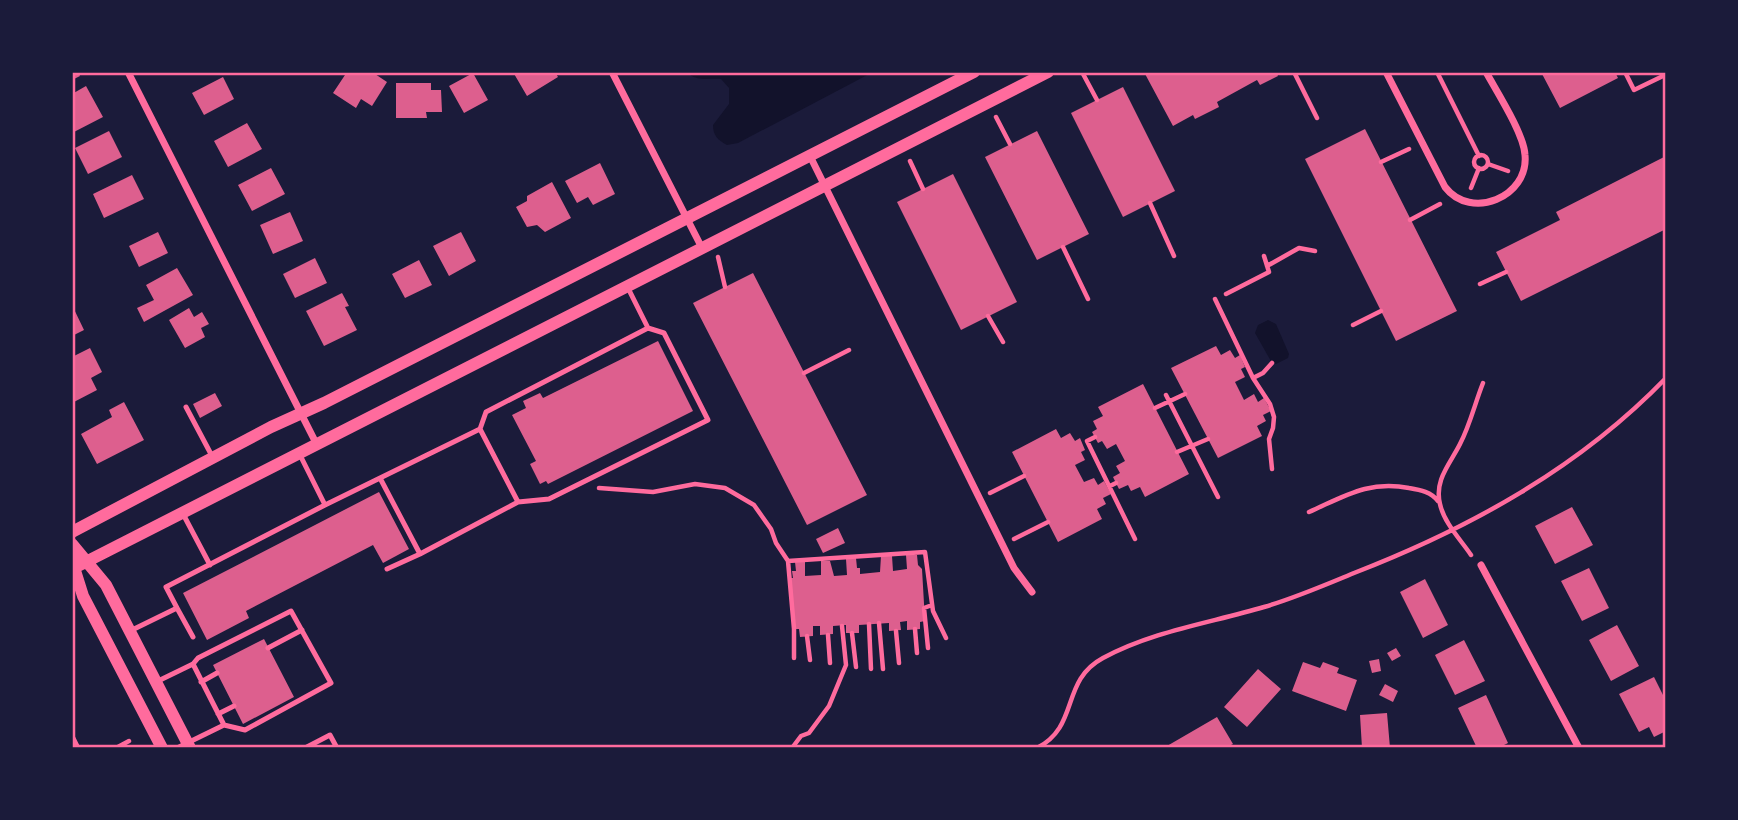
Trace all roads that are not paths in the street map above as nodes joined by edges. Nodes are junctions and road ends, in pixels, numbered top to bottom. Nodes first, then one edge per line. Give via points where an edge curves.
1 (128, 72) edge
2 (612, 72) edge
3 (974, 72) edge
4 (1048, 72) edge
5 (1385, 72) edge
6 (1486, 72) edge
7 (810, 156) junction
8 (824, 186) junction
9 (687, 218) junction
10 (702, 248) junction
11 (627, 286) junction
12 (648, 328) junction
13 (186, 407) dead end
14 (301, 413) junction
15 (480, 429) junction
16 (316, 443) junction
17 (299, 452) junction
18 (213, 457) junction
19 (380, 478) junction
20 (518, 502) junction
21 (325, 505) junction
22 (182, 512) junction
23 (72, 532) edge
24 (72, 544) edge
25 (420, 554) junction
26 (87, 561) junction
27 (210, 565) junction
28 (1481, 565) dead end
29 (72, 566) edge
30 (387, 569) dead end
31 (1032, 592) dead end
32 (177, 608) junction
33 (302, 630) junction
34 (130, 631) junction
35 (193, 637) dead end
36 (268, 648) dead end
37 (192, 664) junction
38 (217, 673) dead end
39 (156, 682) junction
40 (201, 682) junction
41 (234, 706) dead end
42 (218, 714) junction
43 (224, 725) junction
44 (72, 736) edge
45 (185, 747) edge
46 (78, 748) edge
47 (162, 748) edge
48 (305, 748) edge
49 (337, 748) edge
50 (1579, 748) edge

1 - 14 street
2 - 9 street
3 - 7 street
4 - 8 street
5 - 6 street via 1445,187 1454,197 1477,204 1495,201 1516,186 1525,159 1522,143
7 - 8 street
7 - 9 street
8 - 10 street
8 - 31 street via 1014,568
9 - 10 street
9 - 14 street
10 - 11 street
11 - 12 lane
11 - 16 street
12 - 15 lane via 486,412
12 - 20 lane via 664,332 708,419 549,499
13 - 18 lane
14 - 16 street
14 - 18 street
15 - 19 lane
15 - 20 lane
16 - 17 street
17 - 21 lane
17 - 22 street
18 - 23 street
19 - 21 lane
19 - 25 lane
20 - 25 lane
21 - 27 lane
22 - 26 street
22 - 27 lane
24 - 26 street
25 - 30 lane
26 - 29 street
26 - 34 street via 106,585
27 - 32 lane via 166,587
28 - 50 street
29 - 47 street
32 - 34 lane
32 - 35 lane
33 - 36 lane
33 - 37 lane via 291,611
33 - 43 lane via 331,683 245,730
34 - 39 street
37 - 39 lane
37 - 40 lane
38 - 40 lane
39 - 45 street
40 - 42 lane
41 - 42 lane
42 - 43 lane
43 - 45 lane
44 - 46 lane
48 - 49 lane via 330,735

